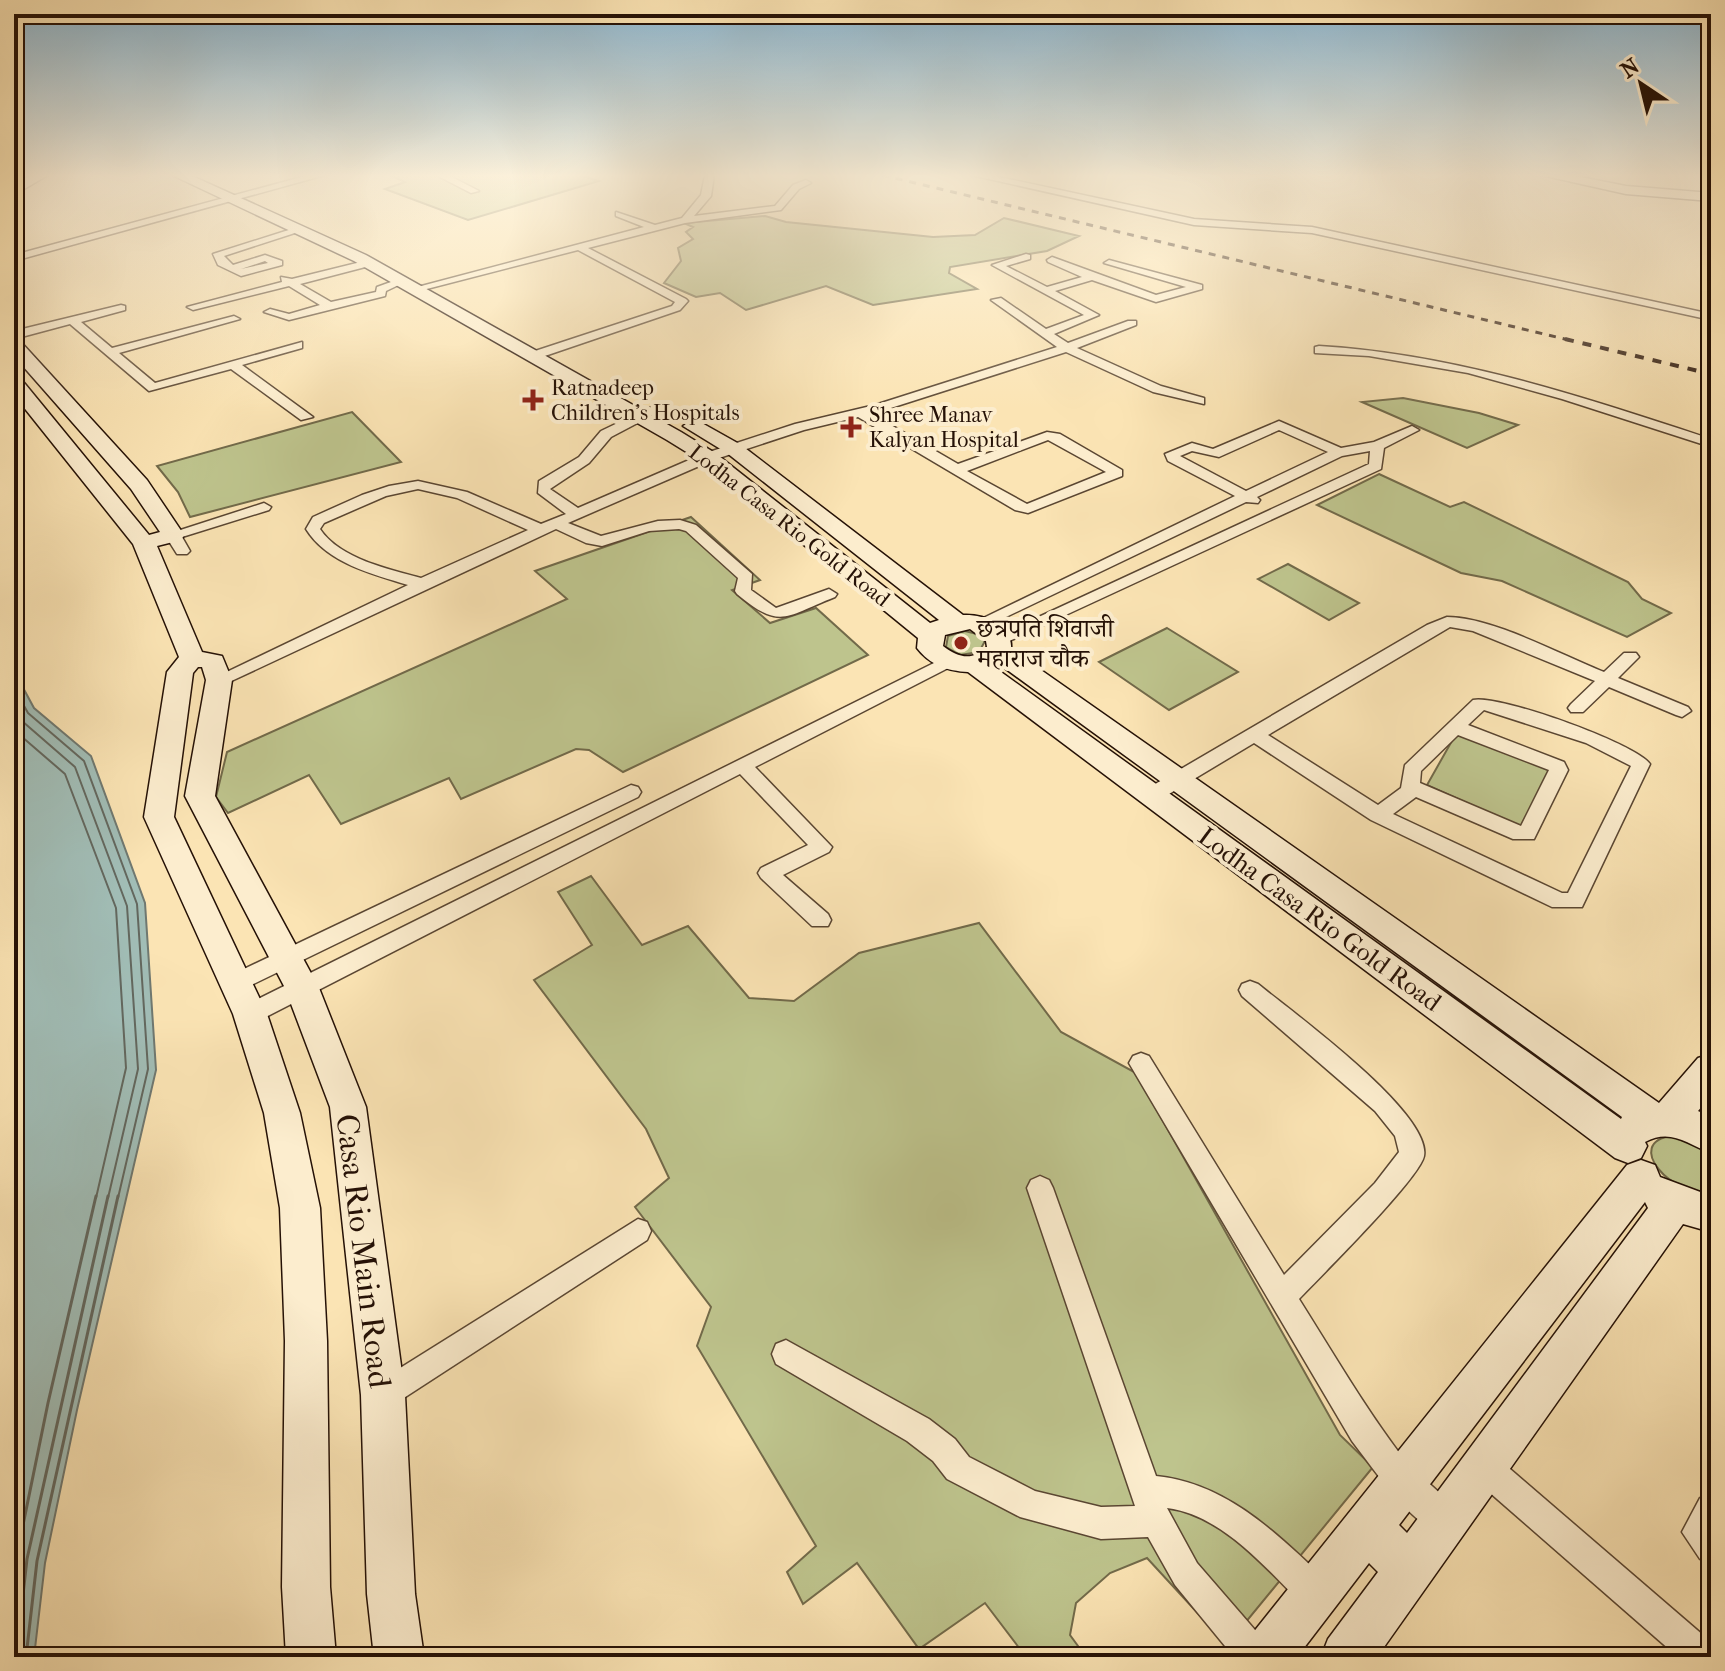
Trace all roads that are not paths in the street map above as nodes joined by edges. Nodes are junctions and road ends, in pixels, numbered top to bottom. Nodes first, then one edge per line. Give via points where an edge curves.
1 (221, 253) edge
2 (348, 253) edge
3 (373, 253) edge
4 (551, 253) edge
5 (590, 253) edge
6 (1414, 253) edge
7 (1026, 257) dead end
8 (1052, 260) dead end
9 (369, 263) junction
10 (1109, 263) dead end
11 (1092, 277) junction
12 (290, 281) junction
13 (433, 284) junction
14 (408, 285) junction
15 (1047, 290) junction
16 (997, 300) dead end
17 (329, 306) junction
18 (193, 307) dead end
19 (121, 308) dead end
20 (270, 312) dead end
21 (1709, 316) edge
22 (234, 319) dead end
23 (72, 320) junction
24 (1132, 323) dead end
25 (1045, 333) junction
26 (14, 335) edge
27 (14, 345) edge
28 (298, 345) dead end
29 (1067, 348) junction
30 (552, 349) junction
31 (1319, 350) dead end
32 (109, 352) junction
33 (533, 356) junction
34 (232, 364) junction
35 (14, 383) edge
36 (1199, 401) dead end
37 (660, 408) junction
38 (859, 412) junction
39 (639, 416) junction
40 (306, 417) dead end
41 (1412, 430) dead end
42 (82, 442) junction
43 (1711, 443) edge
44 (1377, 446) junction
45 (734, 449) junction
46 (1339, 452) junction
47 (708, 457) junction
48 (956, 470) junction
49 (1299, 472) junction
50 (1329, 487) junction
51 (1245, 496) junction
52 (264, 507) dead end
53 (1275, 511) junction
54 (576, 514) junction
55 (556, 523) junction
56 (540, 530) junction
57 (166, 543) junction
58 (1127, 551) junction
59 (1152, 567) junction
60 (423, 584) junction
61 (829, 594) dead end
62 (976, 644) junction
63 (1630, 657) dead end
64 (205, 669) junction
65 (1606, 679) junction
66 (1577, 708) dead end
67 (1682, 711) dead end
68 (1455, 727) junction
69 (1254, 734) junction
70 (742, 765) junction
71 (1165, 787) junction
72 (1411, 787) junction
73 (631, 792) dead end
74 (1378, 815) junction
75 (820, 920) dead end
76 (294, 974) junction
77 (235, 983) junction
78 (1250, 990) dead end
79 (250, 1014) junction
80 (1141, 1063) dead end
81 (1711, 1069) edge
82 (1711, 1136) edge
83 (1663, 1163) edge
84 (1040, 1188) dead end
85 (638, 1231) dead end
86 (1283, 1296) junction
87 (786, 1354) dead end
88 (383, 1395) junction
89 (1484, 1467) junction
90 (1401, 1480) junction
91 (1145, 1490) junction
92 (1711, 1509) edge
93 (1156, 1521) junction
94 (1445, 1521) junction
95 (1366, 1526) junction
96 (1711, 1548) edge
97 (1410, 1569) junction
98 (1315, 1593) junction
99 (311, 1657) edge
100 (399, 1657) edge
101 (1256, 1657) edge
102 (1266, 1657) edge
103 (1346, 1657) edge
104 (1703, 1657) edge

1 - 12 street via 222,263 241,273 264,268
2 - 9 street, Lodha Casa Rio Gold Road
3 - 13 street, Lodha Casa Rio Gold Road
4 - 13 street
5 - 30 street via 682,301 676,308
6 - 21 street
7 - 15 street via 997,265
8 - 11 street
9 - 12 street
9 - 14 street, Lodha Casa Rio Gold Road
10 - 11 street via 1198,287 1156,299
11 - 15 street
12 - 17 street
12 - 18 street via 232,292
13 - 14 street
13 - 30 street, Lodha Casa Rio Gold Road
14 - 17 street
14 - 33 street, Lodha Casa Rio Gold Road
15 - 25 street via 1093,315
16 - 25 street
17 - 20 street via 289,317
19 - 23 street
22 - 32 street
23 - 26 street
23 - 32 street
24 - 29 street
25 - 29 street
27 - 42 street
28 - 34 street
29 - 36 street via 1157,389
29 - 38 street
30 - 33 street
30 - 37 street, Lodha Casa Rio Gold Road
31 - 43 street via 1359,350 1454,365
32 - 34 street via 153,388
33 - 39 street, Lodha Casa Rio Gold Road
34 - 40 street
35 - 42 street
37 - 39 street
37 - 45 street, Lodha Casa Rio Gold Road
38 - 45 street
38 - 48 street
39 - 47 street, Lodha Casa Rio Gold Road
39 - 54 street via 606,434 584,460 544,484 543,490
41 - 44 street
42 - 57 street
44 - 46 street
44 - 50 street via 1376,466
45 - 47 street
45 - 62 street, Lodha Casa Rio Gold Road
46 - 49 street
46 - 51 street via 1279,425 1214,454 1192,447 1172,454
47 - 54 street
47 - 62 street, Lodha Casa Rio Gold Road via 931,636 930,648
48 - 48 street via 1028,509 1117,473 1047,436
49 - 50 street
49 - 51 street
50 - 53 street
51 - 53 street
51 - 58 street
52 - 57 street
53 - 59 street
54 - 55 street
55 - 56 street
55 - 61 street via 602,541 666,523 691,528 746,577 743,591 776,614
56 - 60 street
56 - 60 street via 514,515 420,484 318,520 313,529 316,537 359,563
57 - 64 street
58 - 59 street
58 - 62 street
59 - 62 street
60 - 64 street
62 - 70 street
62 - 71 street, Lodha Casa Rio Gold Road
63 - 65 street
64 - 76 street, Casa Rio Main Road via 200,796
64 - 77 street, Casa Rio Main Road via 180,672 159,817
65 - 66 street
65 - 67 street
65 - 69 street via 1479,627 1447,622
68 - 72 street via 1412,769
68 - 72 street via 1557,766 1527,834
68 - 74 street via 1479,704 1488,704 1633,756 1641,764 1575,901 1559,901
69 - 71 street
69 - 74 street
70 - 75 street via 822,847 768,873
70 - 76 street
71 - 83 street, Lodha Casa Rio Gold Road
72 - 74 street
73 - 76 street
76 - 77 street
76 - 79 street
76 - 88 street, Casa Rio Main Road via 348,1107
77 - 79 street, Casa Rio Main Road
78 - 86 street via 1384,1104 1407,1132 1412,1155
79 - 99 street, Casa Rio Main Road via 282,1113 300,1208
80 - 86 street
81 - 83 street
82 - 83 street, Lodha Casa Rio Gold Road via 1689,1124
83 - 89 street
83 - 90 street
84 - 91 street
85 - 88 street
86 - 90 street via 1363,1430
87 - 93 street via 918,1430 958,1468 1031,1506 1101,1523
88 - 100 street, Casa Rio Main Road via 391,1594
89 - 94 street
89 - 104 street
90 - 94 street
90 - 95 street
91 - 93 street
91 - 98 street via 1183,1495 1217,1511
92 - 96 street via 1698,1532
93 - 101 street via 1186,1574
94 - 97 street
95 - 97 street
95 - 98 street
97 - 103 street
98 - 102 street

